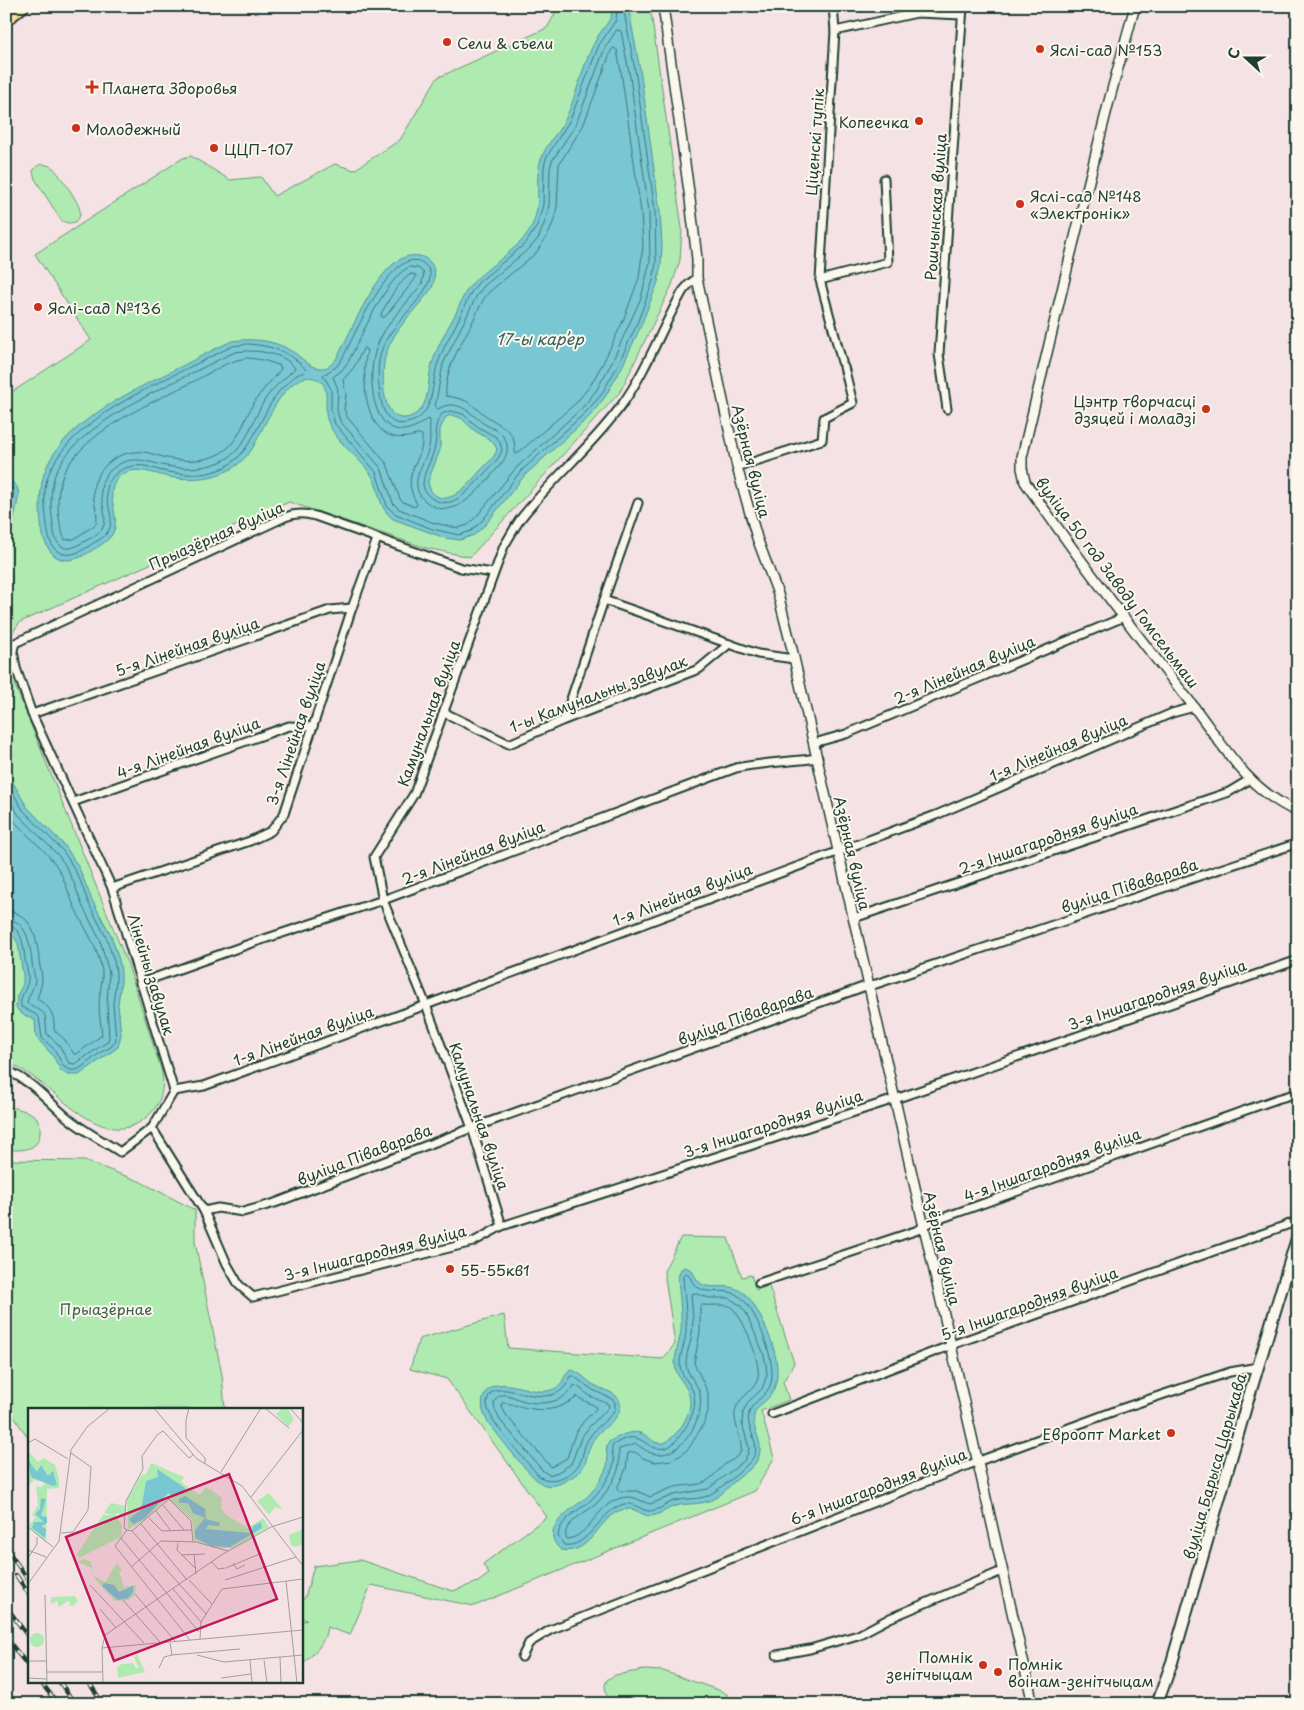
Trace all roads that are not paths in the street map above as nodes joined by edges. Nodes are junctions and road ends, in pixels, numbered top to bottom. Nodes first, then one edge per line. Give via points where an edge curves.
1 (23, 6) edge
2 (663, 6) edge
3 (833, 6) edge
4 (962, 6) edge
5 (1135, 6) edge
6 (962, 14) junction
7 (6, 20) edge
8 (835, 31) junction
9 (884, 179) dead end
10 (697, 278) junction
11 (820, 280) junction
12 (947, 409) dead end
13 (737, 467) junction
14 (638, 503) dead end
15 (377, 539) junction
16 (493, 573) junction
17 (604, 600) junction
18 (352, 608) junction
19 (1124, 617) junction
20 (15, 643) joint
21 (729, 644) junction
22 (794, 659) junction
23 (1194, 707) junction
24 (445, 713) junction
25 (32, 714) junction
26 (564, 720) junction
27 (313, 728) junction
28 (814, 743) junction
29 (818, 758) junction
30 (1249, 780) junction
31 (73, 802) junction
32 (1298, 812) edge
33 (1298, 843) edge
34 (838, 850) junction
35 (112, 888) junction
36 (383, 900) junction
37 (854, 918) junction
38 (1298, 960) edge
39 (140, 983) junction
40 (869, 986) junction
41 (426, 1005) junction
42 (6, 1070) edge
43 (174, 1092) junction
44 (1298, 1093) edge
45 (894, 1098) junction
46 (152, 1128) junction
47 (472, 1128) junction
48 (204, 1211) junction
49 (1298, 1221) edge
50 (502, 1226) junction
51 (924, 1226) junction
52 (1298, 1235) edge
53 (759, 1283) dead end
54 (951, 1345) junction
55 (1258, 1367) junction
56 (772, 1414) dead end
57 (977, 1462) junction
58 (1002, 1571) junction
59 (778, 1655) dead end
60 (522, 1657) dead end
61 (1033, 1704) edge
62 (1157, 1704) edge

1 - 7 main road
2 - 10 street, Азёрная вуліца via 690,199
3 - 8 street, Ціценскі тупік
4 - 6 street, Рошчынская вуліца
5 - 19 street, вуліца 50 год Заводу Гомсельмаш via 1022,457 1025,482
6 - 8 street via 917,13
6 - 12 street, Рошчынская вуліца via 939,354
8 - 11 street, Ціценскі тупік
9 - 11 street via 888,262
10 - 13 street, Азёрная вуліца
10 - 16 street, Камунальная вуліца via 683,291 641,376 621,406 521,518
11 - 13 street, Ціценскі тупік via 853,403 824,418 822,440
13 - 22 street, Азёрная вуліца via 757,538 778,594
14 - 17 street
15 - 16 street, Прыазёрная вуліца via 461,568
15 - 18 street, 3-я Лінейная вуліца
15 - 20 street, Прыазёрная вуліца via 315,516 295,514
16 - 24 street, Камунальная вуліца
17 - 21 street
17 - 26 street
18 - 25 street, 5-я Лінейная вуліца via 330,610
18 - 27 street, 3-я Лінейная вуліца
19 - 23 street, вуліца 50 год Заводу Гомсельмаш
19 - 28 street, 2-я Лінейная вуліца via 846,734
20 - 25 street, Лінейны завулак via 16,668
21 - 22 street via 758,654
21 - 26 street, 1-ы Камунальны завулак via 699,669
22 - 28 street, Азёрная вуліца
23 - 30 street, вуліца 50 год Заводу Гомсельмаш
23 - 34 street, 1-я Лінейная вуліца via 1172,713 936,815
24 - 26 street, 1-ы Камунальны завулак via 510,744
24 - 36 street, Камунальная вуліца via 414,794 374,857
25 - 31 street, Лінейны завулак
27 - 31 street, 4-я Лінейная вуліца via 289,726
27 - 35 street, 3-я Лінейная вуліца via 284,814 271,830 250,841
28 - 29 street, Азёрная вуліца
29 - 34 street, Азёрная вуліца
29 - 36 street, 2-я Лінейная вуліца via 736,768
30 - 32 street, вуліца 50 год Заводу Гомсельмаш via 1278,802
30 - 37 street, 2-я Іншагародняя вуліца via 1229,792
31 - 35 street, Лінейны завулак
33 - 40 street, вуліца Піваварава
34 - 37 street, Азёрная вуліца
34 - 41 street, 1-я Лінейная вуліца
35 - 39 street, Лінейны завулак
36 - 39 street, 2-я Лінейная вуліца
36 - 41 street, Камунальная вуліца
37 - 40 street, Азёрная вуліца
38 - 45 street, 3-я Іншагародняя вуліца
39 - 43 street, Лінейны завулак
40 - 45 street, Азёрная вуліца
40 - 47 street, вуліца Піваварава
41 - 43 street, 1-я Лінейная вуліца via 204,1086
41 - 47 street, Камунальная вуліца
42 - 46 street via 18,1075 68,1118 120,1152
43 - 46 street
44 - 51 street, 4-я Іншагародняя вуліца
45 - 50 street, 3-я Іншагародняя вуліца
45 - 51 street, Азёрная вуліца
46 - 48 street
47 - 48 street, вуліца Піваварава via 275,1203 243,1212 218,1208
47 - 50 street, Камунальная вуліца
48 - 50 street, 3-я Іншагародняя вуліца via 227,1264 239,1285 253,1297 473,1242
49 - 54 street, 5-я Іншагародняя вуліца
51 - 53 street, 4-я Іншагародняя вуліца
51 - 54 street, Азёрная вуліца
52 - 55 main road, вуліца Барыса Царыкава
54 - 56 street, 5-я Іншагародняя вуліца
54 - 57 street, Азёрная вуліца
55 - 57 street, 6-я Іншагародняя вуліца via 1230,1372 1158,1396
55 - 62 main road, вуліца Барыса Царыкава
57 - 58 street, Азёрная вуліца
57 - 60 street, 6-я Іншагародняя вуліца via 550,1630 529,1643
58 - 59 street via 890,1618 858,1635
58 - 61 street, Азёрная вуліца

